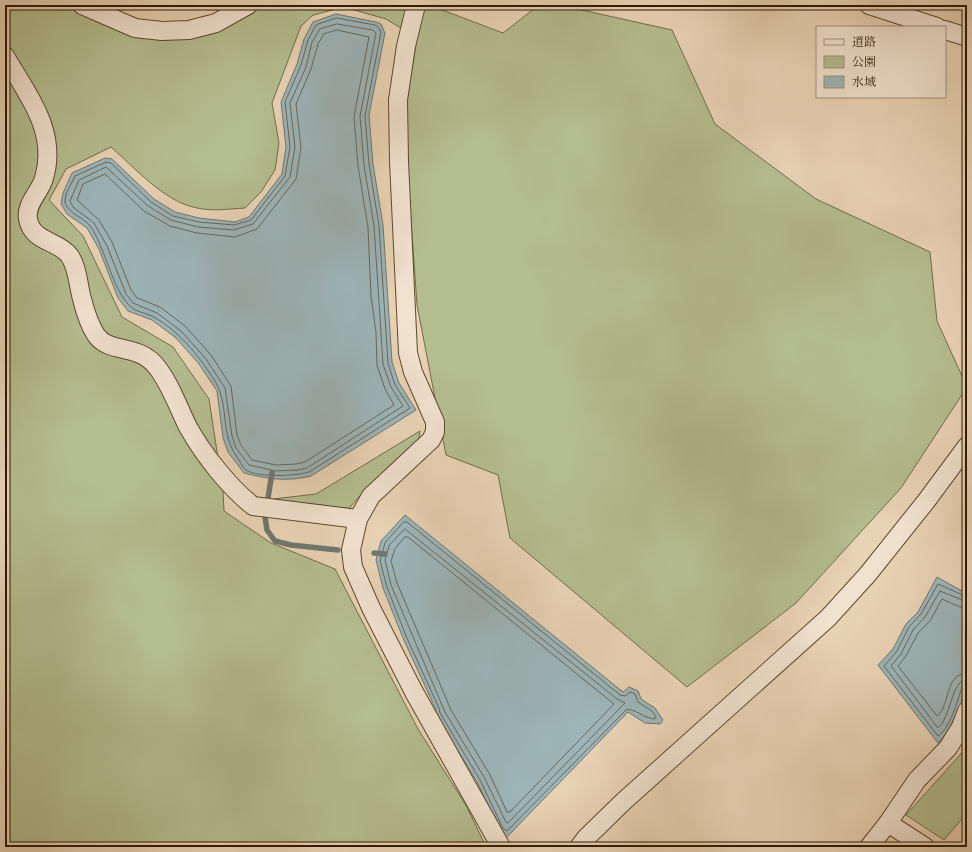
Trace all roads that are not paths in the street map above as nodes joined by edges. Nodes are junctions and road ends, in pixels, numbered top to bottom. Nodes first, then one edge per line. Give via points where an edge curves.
1 (82, 5) edge
2 (248, 5) edge
3 (416, 5) edge
4 (869, 5) edge
5 (934, 26) edge
6 (946, 30) edge
7 (967, 35) edge
8 (5, 56) edge
9 (967, 446) edge
10 (358, 519) junction
11 (967, 711) edge
12 (888, 823) junction
13 (501, 847) edge
14 (579, 847) edge
15 (869, 847) edge
16 (925, 847) edge

1 - 2 street via 135,28 162,31 189,30 216,23
3 - 10 street via 406,46 398,100 399,162 408,353 413,372 435,422 435,432 431,440 372,496
4 - 5 street
6 - 7 street
8 - 10 street via 40,116 46,136 48,154 44,179 29,208 27,218 36,236 69,256 76,269 91,326 98,337 106,345 144,355 156,365 206,455 253,506
9 - 14 street via 868,574 828,618 624,801
10 - 13 street via 351,550 353,567 414,692
11 - 12 street via 948,748 917,780
12 - 15 street
12 - 16 street

